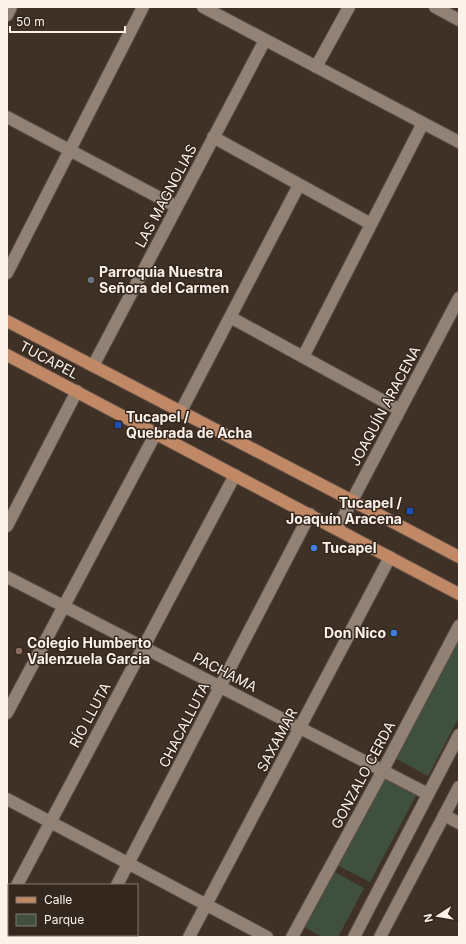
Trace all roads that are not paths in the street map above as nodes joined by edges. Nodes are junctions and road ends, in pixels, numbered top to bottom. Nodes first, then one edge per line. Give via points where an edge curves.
1 (11, 7) edge
2 (143, 7) edge
3 (202, 7) edge
4 (349, 7) edge
5 (434, 7) edge
6 (226, 12) edge
7 (7, 15) edge
8 (459, 20) edge
9 (265, 40) junction
10 (316, 66) junction
11 (7, 116) edge
12 (423, 123) junction
13 (213, 138) junction
14 (459, 142) edge
15 (70, 150) junction
16 (299, 185) junction
17 (177, 207) junction
18 (371, 224) junction
19 (7, 273) edge
20 (459, 298) edge
21 (230, 317) junction
22 (7, 321) edge
23 (7, 354) edge
24 (303, 357) junction
25 (93, 366) junction
26 (77, 391) junction
27 (400, 410) junction
28 (181, 411) junction
29 (156, 433) junction
30 (235, 475) junction
31 (352, 500) junction
32 (310, 514) junction
33 (7, 526) edge
34 (337, 528) junction
35 (458, 553) edge
36 (390, 557) junction
37 (7, 577) edge
38 (459, 594) edge
39 (64, 606) junction
40 (459, 626) edge
41 (143, 647) junction
42 (220, 687) junction
43 (7, 713) edge
44 (300, 728) junction
45 (459, 736) edge
46 (383, 770) junction
47 (459, 787) edge
48 (428, 794) junction
49 (7, 799) edge
50 (444, 815) junction
51 (50, 822) junction
52 (459, 823) edge
53 (129, 863) junction
54 (18, 884) edge
55 (118, 884) edge
56 (206, 905) junction
57 (189, 937) edge
58 (266, 937) edge
59 (292, 937) edge
60 (354, 937) edge
61 (380, 937) edge

1 - 7 street
2 - 15 street
3 - 6 street
4 - 10 street
5 - 8 street
6 - 9 street
9 - 10 street
9 - 13 street, LAS MAGNOLIAS
10 - 12 street
11 - 15 street
12 - 14 street
12 - 18 street
13 - 16 street
13 - 17 street, LAS MAGNOLIAS
15 - 17 street
15 - 19 street
16 - 18 street
16 - 21 street
17 - 25 street, LAS MAGNOLIAS
18 - 24 street
20 - 27 street, JOAQUÍN ARACENA
21 - 24 street
21 - 28 street
22 - 25 main road, TUCAPEL
23 - 26 main road, TUCAPEL
24 - 27 street
25 - 28 main road, TUCAPEL
26 - 29 main road, TUCAPEL
26 - 33 street
27 - 31 street, JOAQUÍN ARACENA
28 - 31 main road, TUCAPEL
29 - 30 main road, TUCAPEL
29 - 39 street
30 - 32 main road, TUCAPEL
30 - 41 street, RÍO LLUTA
31 - 34 street, JOAQUÍN ARACENA
31 - 35 main road, TUCAPEL
32 - 34 main road, TUCAPEL
32 - 42 street, CHACALLUTA
34 - 36 main road, TUCAPEL
36 - 38 main road, TUCAPEL
36 - 44 street, SAXAMAR
37 - 39 street, PACHAMA
39 - 41 street, PACHAMA
39 - 43 street
40 - 46 street, GONZALO CERDA
41 - 42 street, PACHAMA
41 - 51 street, RÍO LLUTA
42 - 44 street, PACHAMA
42 - 53 street, CHACALLUTA
44 - 46 street, PACHAMA
44 - 56 street, SAXAMAR
45 - 48 street
46 - 48 street, PACHAMA
46 - 59 street, GONZALO CERDA
47 - 50 street
48 - 60 street
49 - 51 street
50 - 52 street
50 - 61 street
51 - 53 street
51 - 54 street, RÍO LLUTA
53 - 55 street, CHACALLUTA
53 - 56 street
56 - 57 street, SAXAMAR
56 - 58 street

